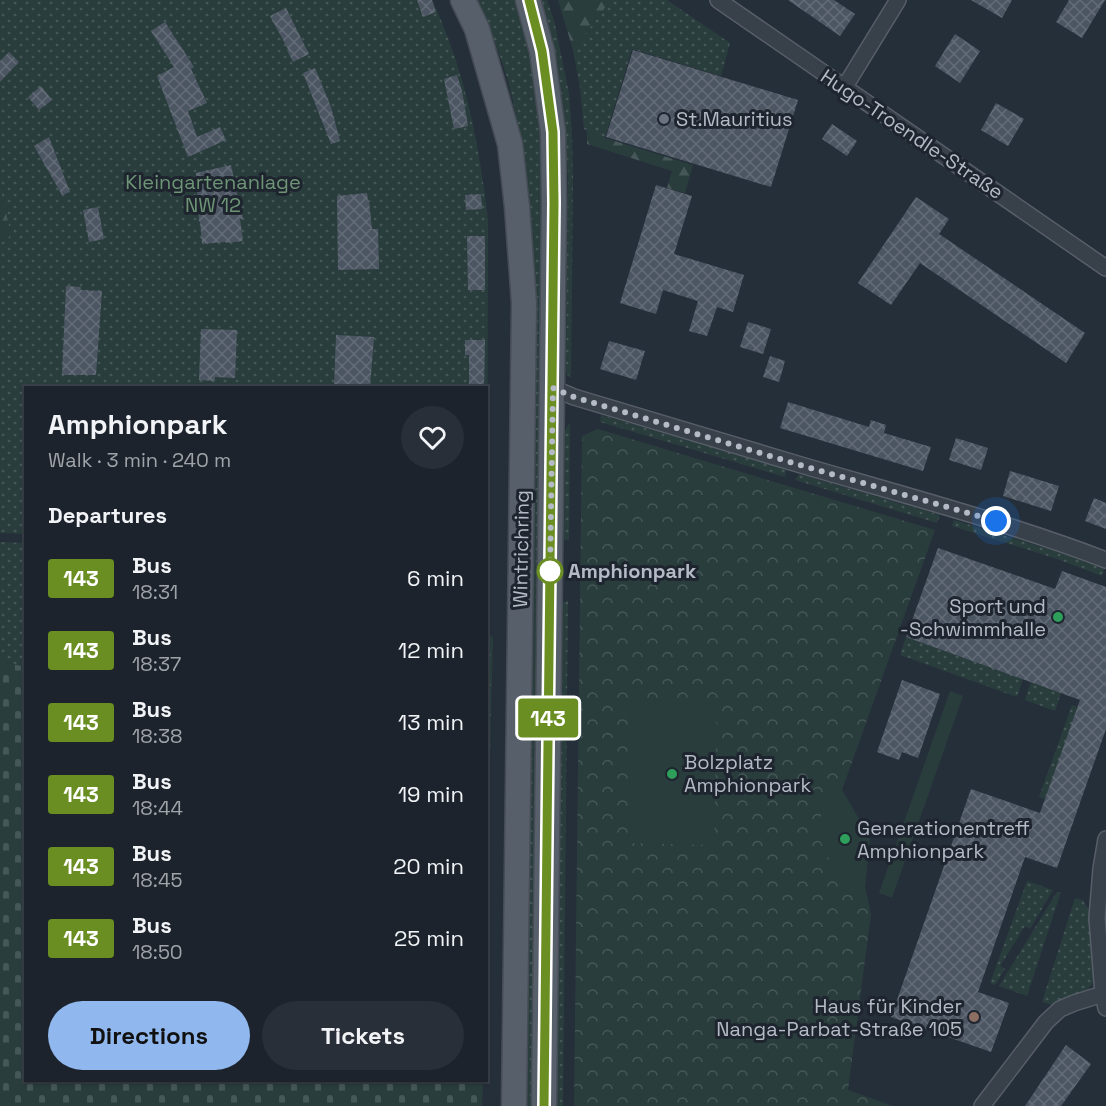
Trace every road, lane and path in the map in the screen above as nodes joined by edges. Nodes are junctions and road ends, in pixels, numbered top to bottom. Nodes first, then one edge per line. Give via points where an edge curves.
1 (463, 0) edge
2 (528, 0) edge
3 (718, 0) edge
4 (898, 0) edge
5 (844, 88) junction
6 (1106, 268) edge
7 (553, 388) junction
8 (1106, 560) edge
9 (1106, 839) edge
10 (1105, 1001) edge
11 (514, 1106) edge
12 (544, 1106) edge
13 (982, 1106) edge

1 - 11 main road, Wintrichring via 477,29 510,144 524,303
2 - 7 main road, Wintrichring via 542,51 553,132
3 - 5 street, Hugo-Troendle-Straße
4 - 5 street
5 - 6 street, Hugo-Troendle-Straße
7 - 8 street via 996,521
7 - 12 main road, Wintrichring
9 - 10 street via 1097,918
10 - 13 street via 1074,1003 1060,1010

